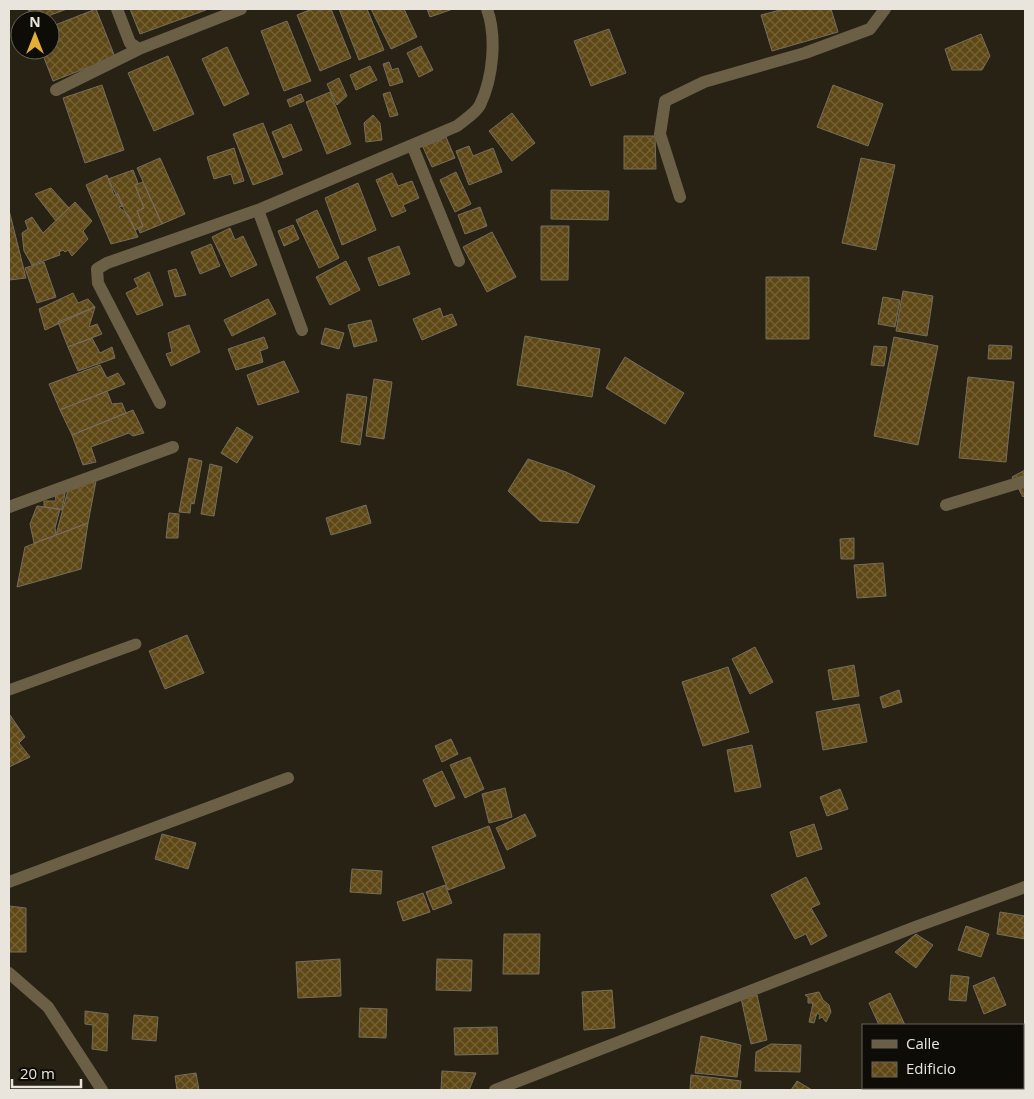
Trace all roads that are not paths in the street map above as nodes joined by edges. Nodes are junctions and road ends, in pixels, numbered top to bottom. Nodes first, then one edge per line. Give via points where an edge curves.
1 (117, 9) edge
2 (241, 9) edge
3 (487, 9) edge
4 (885, 9) edge
5 (134, 46) junction
6 (56, 90) dead end
7 (412, 145) junction
8 (680, 197) dead end
9 (258, 210) junction
10 (459, 261) dead end
11 (302, 330) dead end
12 (160, 403) dead end
13 (173, 447) dead end
14 (1025, 481) edge
15 (946, 505) dead end
16 (9, 507) edge
17 (136, 644) dead end
18 (9, 690) edge
19 (288, 778) dead end
20 (9, 882) edge
21 (1025, 887) edge
22 (9, 973) edge
23 (102, 1090) edge
24 (495, 1090) edge

1 - 5 street
2 - 5 street
3 - 7 street via 492,41 490,71 480,107 457,126
4 - 8 street via 870,28 805,52 704,82 665,101 660,134
5 - 6 street
7 - 9 street
7 - 10 street
9 - 11 street
9 - 12 street via 107,263 97,270 98,283
13 - 16 street
14 - 15 street
17 - 18 lane
19 - 20 street
21 - 24 street
22 - 23 street via 48,1007

